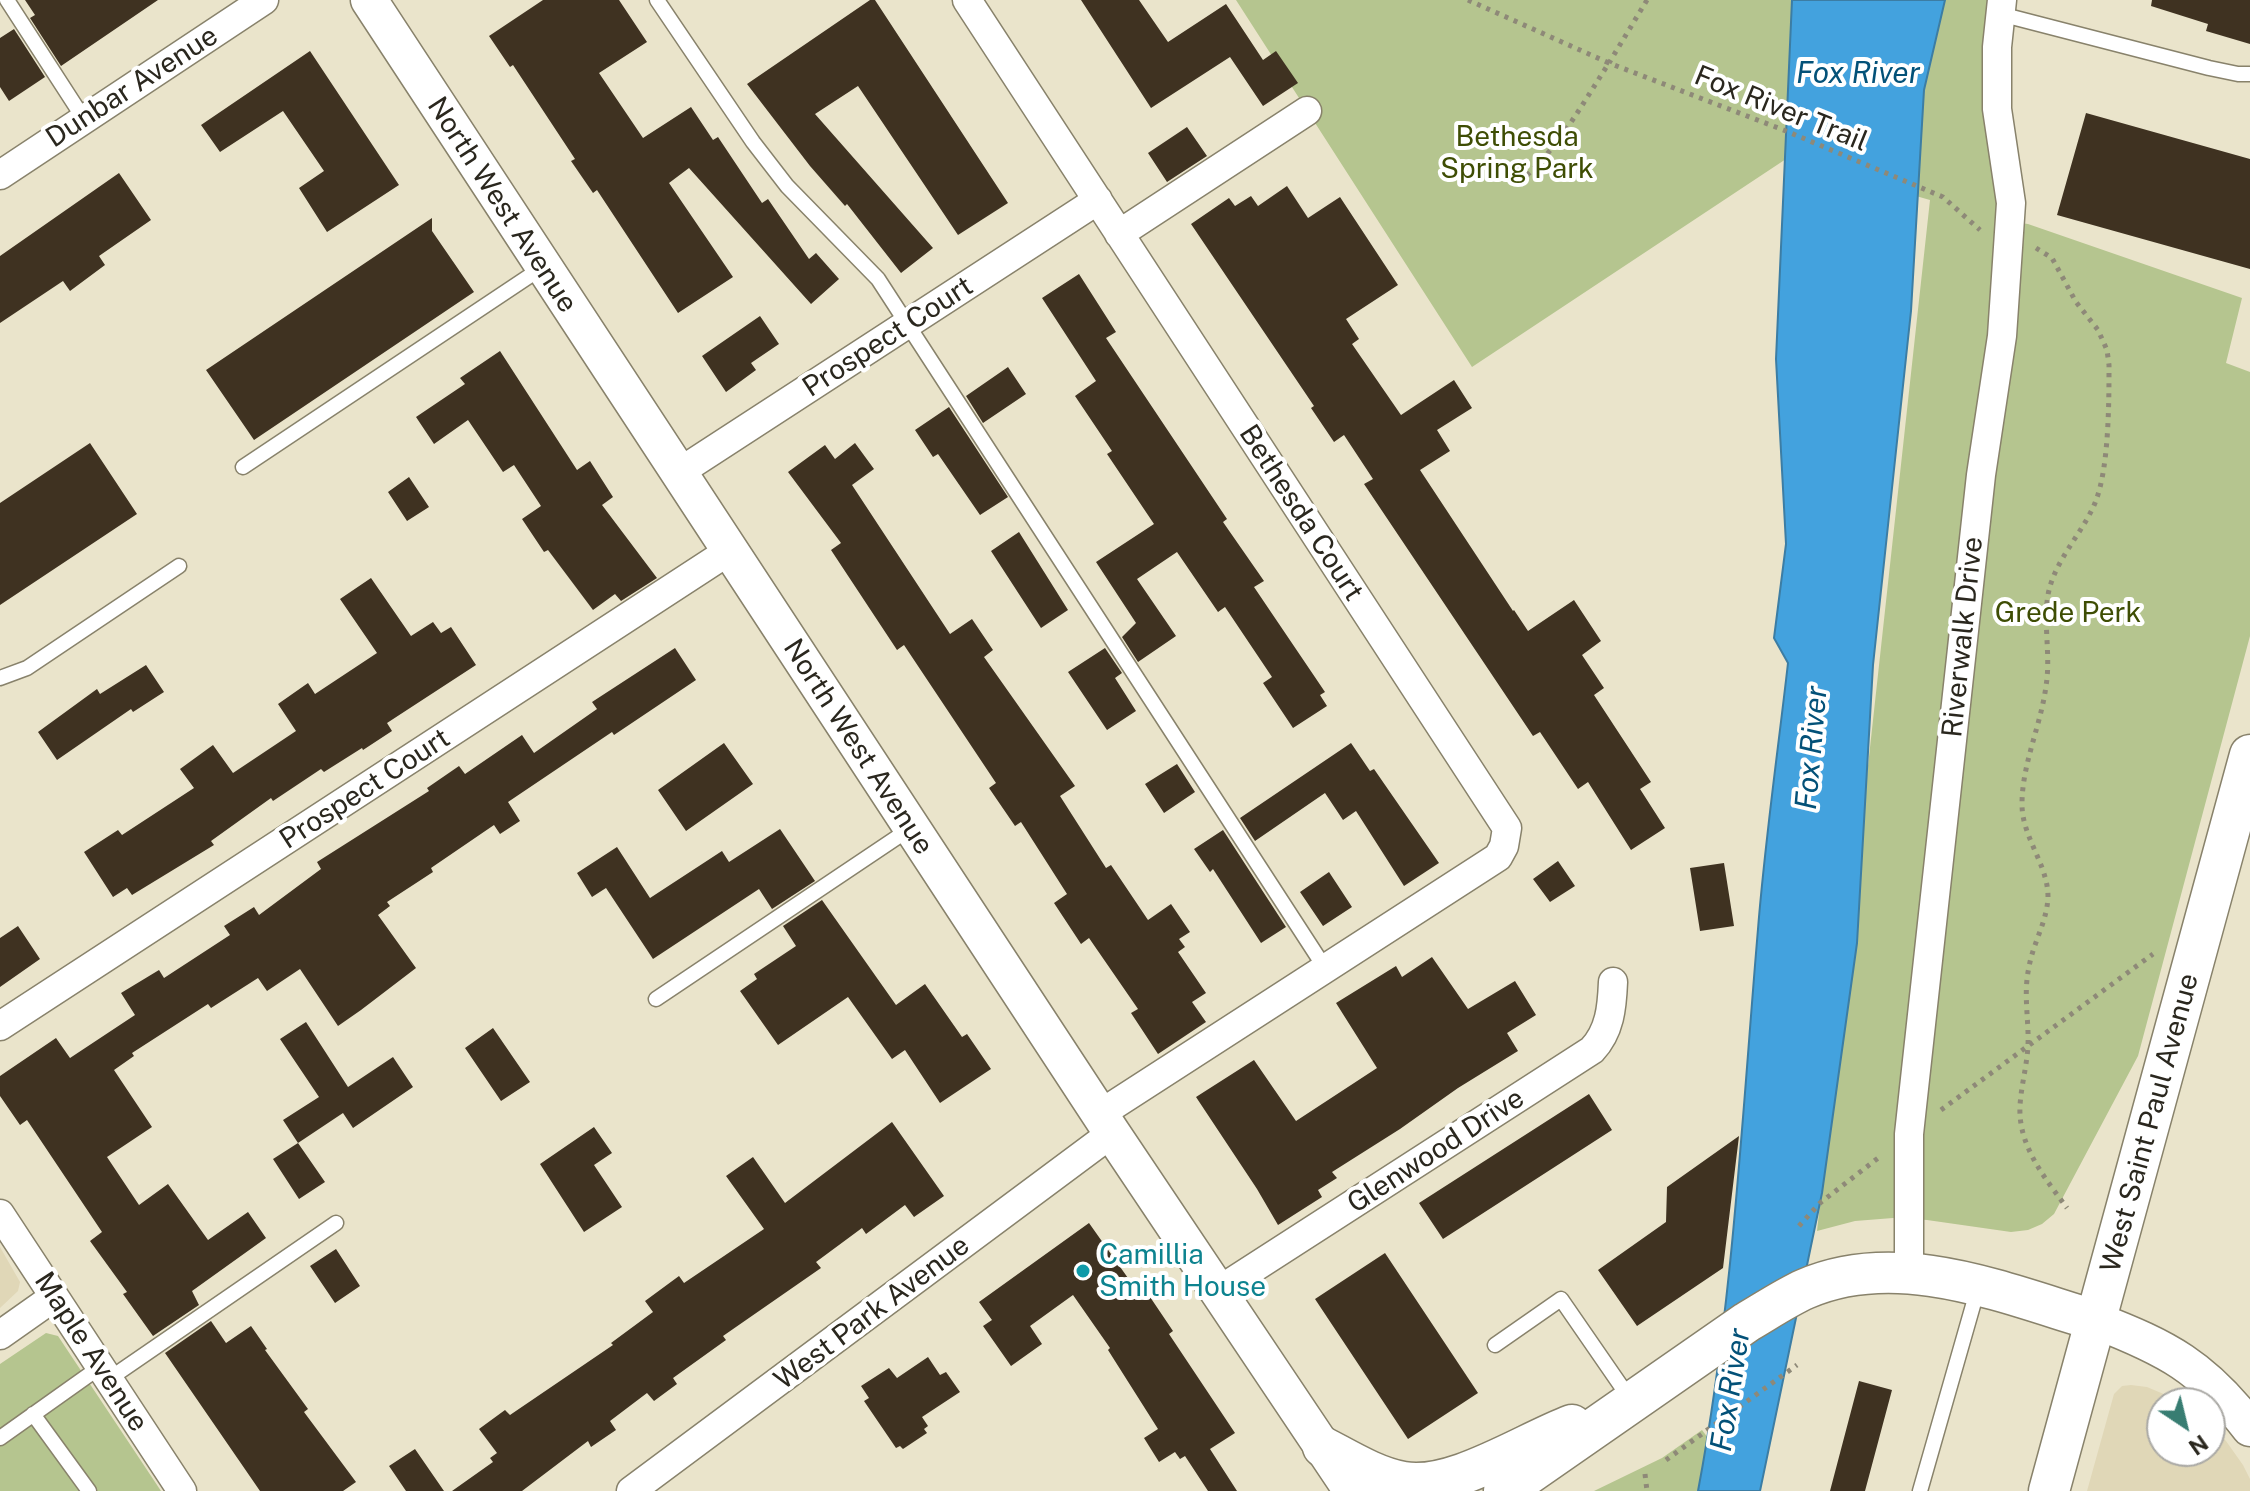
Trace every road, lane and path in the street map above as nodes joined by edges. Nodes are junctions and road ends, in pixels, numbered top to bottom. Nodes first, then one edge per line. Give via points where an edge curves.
1 (7, 0) edge
2 (264, 0) edge
3 (369, 0) edge
4 (657, 0) edge
5 (967, 0) edge
6 (1468, 0) edge
7 (1483, 0) edge
8 (1647, 0) edge
9 (2001, 7) edge
10 (1494, 12) junction
11 (1609, 63) junction
12 (2250, 74) edge
13 (1307, 111) dead end
14 (84, 119) junction
15 (0, 175) edge
16 (1517, 184) dead end
17 (1098, 200) junction
18 (1983, 232) dead end
19 (1119, 234) junction
20 (2027, 245) dead end
21 (543, 267) junction
22 (908, 324) junction
23 (243, 467) dead end
24 (678, 473) junction
25 (729, 551) junction
26 (179, 566) dead end
27 (0, 678) edge
28 (2250, 755) edge
29 (911, 827) junction
30 (2238, 843) edge
31 (2153, 954) dead end
32 (1325, 968) junction
33 (1613, 982) dead end
34 (656, 999) dead end
35 (0, 1026) edge
36 (2028, 1046) junction
37 (1106, 1124) junction
38 (1909, 1134) junction
39 (2067, 1208) dead end
40 (0, 1214) edge
41 (336, 1223) dead end
42 (1799, 1226) dead end
43 (1909, 1275) junction
44 (1979, 1286) junction
45 (1218, 1291) junction
46 (54, 1297) junction
47 (2097, 1321) junction
48 (0, 1335) edge
49 (1495, 1345) dead end
50 (1797, 1365) dead end
51 (104, 1373) junction
52 (1632, 1403) junction
53 (33, 1414) junction
54 (2250, 1428) edge
55 (0, 1438) edge
56 (1323, 1447) junction
57 (1666, 1460) dead end
58 (1645, 1474) dead end
59 (89, 1491) edge
60 (182, 1491) edge
61 (631, 1491) edge
62 (1352, 1491) edge
63 (1504, 1491) edge
64 (1647, 1491) edge
65 (1920, 1491) edge
66 (2049, 1491) edge

1 - 14 lane
2 - 14 street, Dunbar Avenue
3 - 21 street, North West Avenue
4 - 22 lane via 787,186 878,279
5 - 17 street, Bethesda Court
6 - 10 path, Fox River Trail
7 - 10 path
8 - 11 path
9 - 12 lane via 2209,68
9 - 38 street, Riverwalk Drive via 1997,109 2011,203 2002,336 1981,475
10 - 11 path, Fox River Trail
11 - 16 path via 1553,148
11 - 18 path, Fox River Trail via 1943,197
13 - 19 street
14 - 15 street, Dunbar Avenue
17 - 19 street, Bethesda Court
17 - 22 street, Prospect Court
19 - 32 street, Bethesda Court via 1507,828 1498,857
20 - 36 path via 2052,258 2098,330 2109,365 2102,480 2087,520 2050,584 2046,687 2023,786 2024,822 2048,894 2026,979
21 - 23 lane
21 - 24 street, North West Avenue
22 - 24 street, Prospect Court
22 - 32 lane
24 - 25 street, North West Avenue
25 - 29 street, North West Avenue
25 - 35 street, Prospect Court
26 - 27 lane via 27,668
28 - 30 main road, West Saint Paul Avenue
29 - 34 lane
29 - 37 street, North West Avenue
30 - 47 main road, West Saint Paul Avenue
31 - 36 path
32 - 37 street, West Park Avenue
33 - 45 street, Glenwood Drive via 1605,1030 1592,1050
36 - 38 path
36 - 39 path via 2022,1131 2038,1168
37 - 45 street, North West Avenue
37 - 61 street, West Park Avenue
38 - 42 path via 1820,1203
38 - 43 street, Riverwalk Drive
40 - 46 street, Maple Avenue
41 - 51 lane
43 - 44 main road
43 - 52 main road via 1857,1274 1808,1287 1747,1322
44 - 47 main road
44 - 65 lane
45 - 56 street, North West Avenue
46 - 48 street
46 - 51 street, Maple Avenue
47 - 54 street via 2158,1346 2192,1368 2227,1398
47 - 66 main road, West Saint Paul Avenue
49 - 52 lane via 1561,1299
50 - 57 path
51 - 53 lane
51 - 60 street, Maple Avenue
52 - 56 main road via 1446,1481 1400,1482
52 - 63 main road
53 - 55 lane
53 - 59 lane
56 - 62 street, North West Avenue
58 - 64 path

